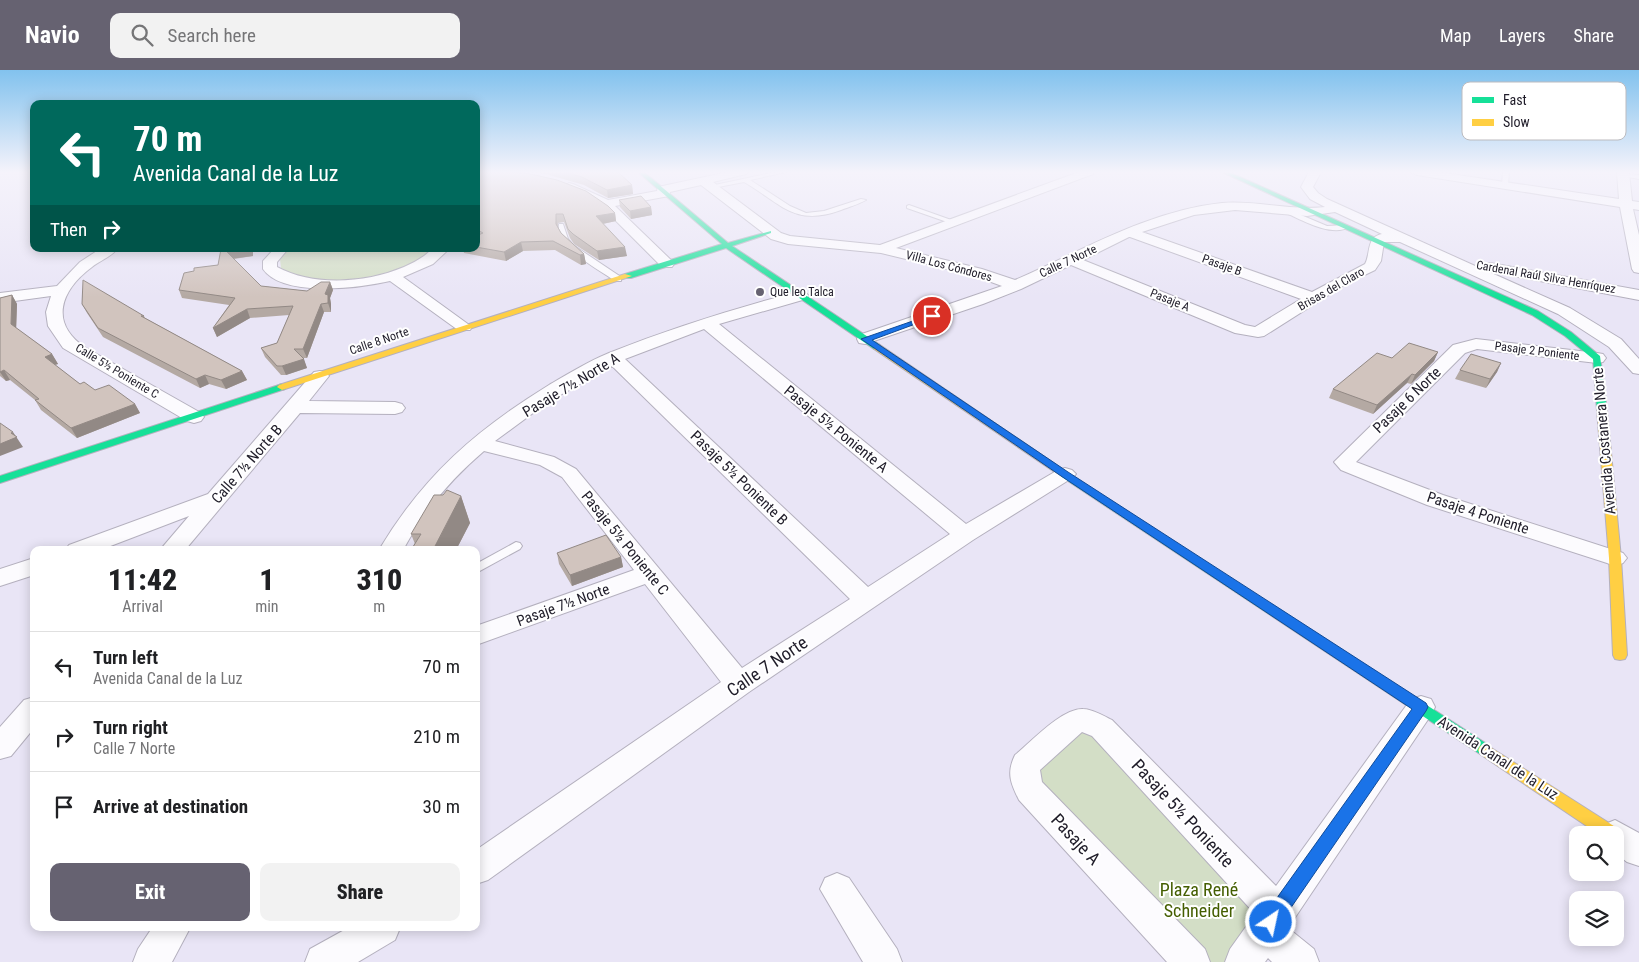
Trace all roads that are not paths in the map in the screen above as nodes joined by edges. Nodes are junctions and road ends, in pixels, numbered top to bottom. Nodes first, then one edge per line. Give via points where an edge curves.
1 (616, 214) edge
2 (690, 214) edge
3 (746, 214) edge
4 (806, 214) edge
5 (819, 214) edge
6 (928, 214) edge
7 (974, 214) edge
8 (1187, 214) edge
9 (1292, 214) edge
10 (1319, 214) edge
11 (1320, 214) edge
12 (1344, 214) edge
13 (1633, 214) edge
14 (952, 222) junction
15 (561, 225) edge
16 (1346, 227) junction
17 (769, 232) junction
18 (1130, 232) junction
19 (1381, 236) junction
20 (728, 246) junction
21 (881, 249) junction
22 (104, 252) edge
23 (278, 252) edge
24 (439, 252) edge
25 (1071, 260) junction
26 (1453, 260) junction
27 (667, 264) junction
28 (1639, 269) edge
29 (391, 275) junction
30 (1531, 275) junction
31 (618, 279) junction
32 (1016, 286) junction
33 (1514, 288) junction
34 (59, 290) junction
35 (1639, 295) edge
36 (801, 296) junction
37 (0, 298) edge
38 (1314, 298) junction
39 (707, 322) junction
40 (1269, 326) joint
41 (464, 327) junction
42 (865, 339) junction
43 (1476, 344) joint
44 (613, 357) junction
45 (1597, 358) junction
46 (1639, 369) edge
47 (320, 376) junction
48 (296, 407) junction
49 (395, 408) dead end
50 (194, 417) junction
51 (482, 444) junction
52 (1345, 463) joint
53 (1065, 474) junction
54 (0, 480) edge
55 (216, 499) junction
56 (965, 535) junction
57 (87, 546) edge
58 (175, 546) edge
59 (393, 546) edge
60 (516, 546) dead end
61 (1615, 558) junction
62 (30, 567) edge
63 (480, 567) edge
64 (649, 573) junction
65 (0, 578) edge
66 (865, 600) junction
67 (480, 635) edge
68 (1620, 655) dead end
69 (739, 684) junction
70 (1420, 707) junction
71 (30, 713) edge
72 (1084, 720) joint
73 (0, 747) edge
74 (1601, 826) edge
75 (1624, 841) edge
76 (1639, 851) edge
77 (480, 866) edge
78 (837, 890) dead end
79 (1271, 922) junction
80 (170, 931) edge
81 (377, 931) edge
82 (152, 962) edge
83 (323, 962) edge
84 (884, 962) edge
85 (1192, 962) edge
86 (1244, 962) edge
87 (1301, 962) edge

1 - 27 street
2 - 20 street, Avenida Canal de la Luz
3 - 17 street, Villa Los Cóndores
4 - 5 lane
6 - 14 lane
7 - 14 street, Villa Los Cóndores
8 - 18 street, Calle 7 Norte
9 - 16 lane via 1326,228
10 - 16 street, Avenida Costanera Norte
11 - 19 street, Avenida Costanera Norte
12 - 19 street, Avenida Costanera Norte
13 - 28 street
14 - 21 street, Villa Los Cóndores
15 - 31 lane via 565,240 571,246
16 - 19 street, Avenida Costanera Norte
17 - 20 street, Calle 8 Norte
17 - 21 street, Villa Los Cóndores via 788,240
18 - 25 street, Calle 7 Norte
18 - 38 street, Pasaje B
19 - 26 street, Avenida Costanera Norte via 1405,239
19 - 38 street, Brisas del Claro via 1370,267
19 - 45 street, Avenida Costanera Norte via 1562,328
20 - 27 street, Calle 8 Norte
20 - 36 street, Avenida Canal de la Luz
21 - 32 street, Villa Los Cóndores via 977,272
22 - 34 street via 77,270
23 - 29 street via 270,261 270,269 294,281 339,284
24 - 29 street via 417,266
25 - 32 street, Calle 7 Norte
25 - 40 street, Pasaje A via 1241,329 1258,332
26 - 30 street, Cardenal Raúl Silva Henríquez
26 - 33 street, Avenida Costanera Norte
27 - 31 street, Calle 8 Norte
29 - 41 street
30 - 33 street via 1513,277
30 - 35 street, Cardenal Raúl Silva Henríquez
31 - 41 street, Calle 8 Norte
32 - 42 street, Calle 7 Norte
33 - 46 street, Avenida Costanera Norte via 1564,311 1603,335 1625,352
34 - 37 street
34 - 50 street, Calle 5½ Poniente C via 54,314 56,326 66,341
36 - 39 street, Pasaje 7½ Norte A
36 - 42 street, Avenida Canal de la Luz
38 - 40 street, Brisas del Claro
39 - 44 street, Pasaje 7½ Norte A
39 - 56 street, Pasaje 5½ Poniente A
41 - 47 street, Calle 8 Norte
42 - 53 street, Avenida Canal de la Luz
43 - 45 street, Pasaje 2 Poniente
43 - 52 street, Pasaje 6 Norte via 1459,349
44 - 51 street, Pasaje 7½ Norte A via 556,390
44 - 66 street, Pasaje 5½ Poniente B
45 - 61 street, Avenida Costanera Norte
47 - 48 street, Calle 7½ Norte B
47 - 50 street, Calle 8 Norte
48 - 49 street
48 - 55 street, Calle 7½ Norte B
50 - 54 street, Calle 8 Norte
51 - 59 street, Pasaje 7½ Norte A via 441,480 407,521
51 - 64 street, Pasaje 5½ Poniente C via 547,461 569,473
52 - 61 street, Pasaje 4 Poniente via 1434,500
53 - 56 street, Calle 7 Norte
53 - 70 street, Avenida Canal de la Luz
55 - 57 street
55 - 58 street, Calle 7½ Norte B
56 - 66 street, Calle 7 Norte
60 - 63 lane
61 - 68 street, Avenida Costanera Norte
62 - 65 street
64 - 67 street, Pasaje 7½ Norte
64 - 69 street, Pasaje 5½ Poniente C
66 - 69 street, Calle 7 Norte
69 - 77 street, Calle 7 Norte
70 - 74 street, Avenida Canal de la Luz
70 - 79 street
71 - 73 street
72 - 79 street, Pasaje 5½ Poniente via 1102,728
72 - 85 street, Pasaje A via 1067,727 1026,764 1025,783
75 - 76 street, Avenida Canal de la Luz
78 - 84 street
79 - 86 street
79 - 87 street, Pasaje 5½ Poniente
80 - 82 street
81 - 83 street

